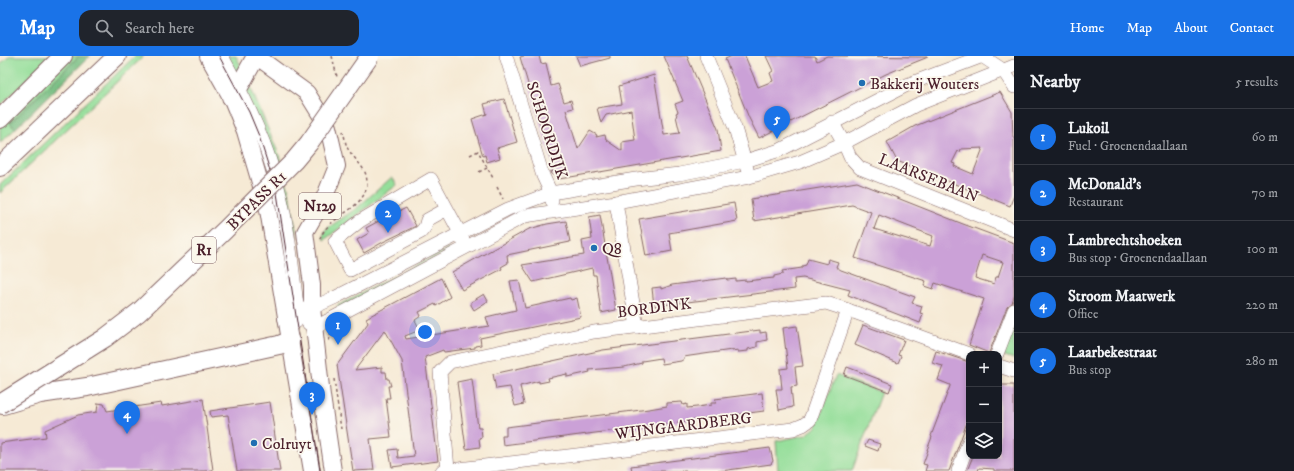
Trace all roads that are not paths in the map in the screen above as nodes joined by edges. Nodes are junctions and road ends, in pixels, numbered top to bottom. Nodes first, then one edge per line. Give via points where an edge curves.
1 (63, 56) edge
2 (117, 56) edge
3 (208, 56) edge
4 (222, 56) edge
5 (256, 56) edge
6 (370, 56) edge
7 (506, 56) edge
8 (706, 56) edge
9 (982, 56) edge
10 (1008, 68) edge
11 (1014, 87) edge
12 (235, 92) junction
13 (868, 105) junction
14 (0, 119) edge
15 (832, 122) junction
16 (879, 124) junction
17 (844, 143) junction
18 (745, 161) junction
19 (0, 167) edge
20 (749, 177) junction
21 (551, 193) junction
22 (616, 202) junction
23 (447, 209) junction
24 (554, 211) junction
25 (284, 215) junction
26 (1014, 230) edge
27 (460, 233) junction
28 (467, 247) junction
29 (309, 263) junction
30 (848, 310) junction
31 (1014, 310) edge
32 (299, 313) junction
33 (637, 327) junction
34 (314, 328) junction
35 (290, 341) junction
36 (998, 351) edge
37 (966, 353) edge
38 (1002, 367) edge
39 (1014, 371) edge
40 (0, 405) edge
41 (966, 449) edge
42 (312, 471) edge
43 (333, 471) edge
44 (445, 471) edge
45 (958, 471) edge

1 - 14 highway
2 - 19 highway
3 - 12 main road, N129
4 - 12 street
5 - 12 highway
5 - 29 main road, N129 via 307,93 328,127 337,166 323,201 305,232
6 - 40 highway, BYPASS R1 / R1, bridge via 294,161 139,312 105,338
7 - 21 street, SCHOORDIJK via 543,176
8 - 18 street via 735,128
9 - 10 street
9 - 13 street via 908,84
10 - 11 street
10 - 16 street
12 - 25 street via 256,123 266,147
12 - 32 main road, N129
13 - 15 street
13 - 16 street
15 - 17 street, LAARSEBAAN
15 - 18 street via 780,150
16 - 17 street
17 - 20 street via 800,162
17 - 26 street, LAARSEBAAN via 850,157 860,168
18 - 20 street
18 - 21 street via 679,174
20 - 22 street
21 - 24 street, SCHOORDIJK
21 - 27 street via 508,208
22 - 24 street
22 - 33 street
23 - 23 street via 431,179 360,221 335,241 350,270 420,232 427,220
23 - 27 street
24 - 28 street via 525,216
25 - 29 street via 289,229
25 - 32 street
27 - 28 street
27 - 32 street via 327,302
28 - 34 street
29 - 32 main road, N129 via 312,285
30 - 33 street, BORDINK via 826,303
30 - 37 street, BORDINK
30 - 44 street, WIJNGAARDBERG via 810,420 793,429
31 - 36 street
32 - 34 main road, N129
32 - 35 main road, N129
33 - 44 street, BORDINK via 594,332 450,362 440,372
34 - 35 main road
34 - 43 main road, N129
35 - 40 highway via 279,346 87,387 40,394
35 - 42 main road, N129
38 - 39 street
41 - 45 street

